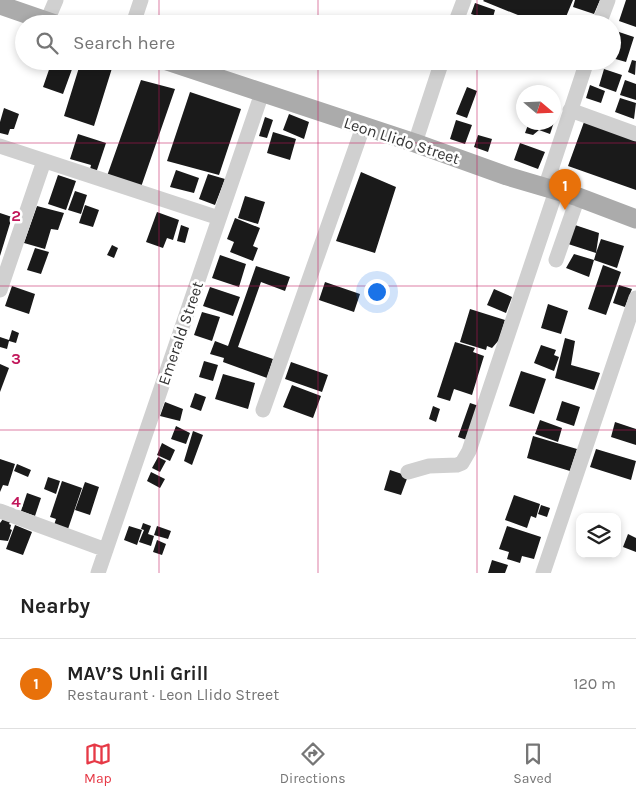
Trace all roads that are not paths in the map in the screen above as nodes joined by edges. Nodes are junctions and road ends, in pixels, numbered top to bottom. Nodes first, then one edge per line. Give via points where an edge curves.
1 (56, 0) edge
2 (141, 0) edge
3 (464, 0) edge
4 (608, 0) edge
5 (0, 5) edge
6 (30, 15) edge
7 (53, 15) edge
8 (136, 15) edge
9 (458, 15) edge
10 (603, 15) edge
11 (194, 70) edge
12 (439, 70) edge
13 (584, 70) edge
14 (262, 93) junction
15 (570, 110) junction
16 (363, 127) junction
17 (636, 133) edge
18 (415, 144) junction
19 (0, 146) edge
20 (44, 161) junction
21 (550, 190) junction
22 (578, 197) junction
23 (220, 218) junction
24 (636, 220) edge
25 (546, 221) junction
26 (568, 224) junction
27 (556, 260) dead end
28 (0, 290) edge
29 (636, 298) edge
30 (263, 410) dead end
31 (408, 472) dead end
32 (0, 511) edge
33 (106, 550) junction
34 (98, 573) edge
35 (543, 573) edge

1 - 7 street
2 - 8 street
3 - 9 street
4 - 10 street
5 - 6 main road
11 - 14 main road, Leon Llido Street
12 - 18 street
13 - 15 street
14 - 16 main road, Leon Llido Street
14 - 23 street, Emerald Street
15 - 17 street
15 - 21 street
16 - 18 main road, Leon Llido Street
16 - 30 street
18 - 21 main road, Leon Llido Street
19 - 20 street
20 - 23 street
20 - 28 street
21 - 22 main road, Leon Llido Street
21 - 25 street
22 - 24 main road, Leon Llido Street
22 - 26 street
23 - 33 street, Emerald Street
25 - 26 street
25 - 31 street via 466,458 457,465 429,466
26 - 27 street
29 - 35 street
32 - 33 street
33 - 34 street, Emerald Street

